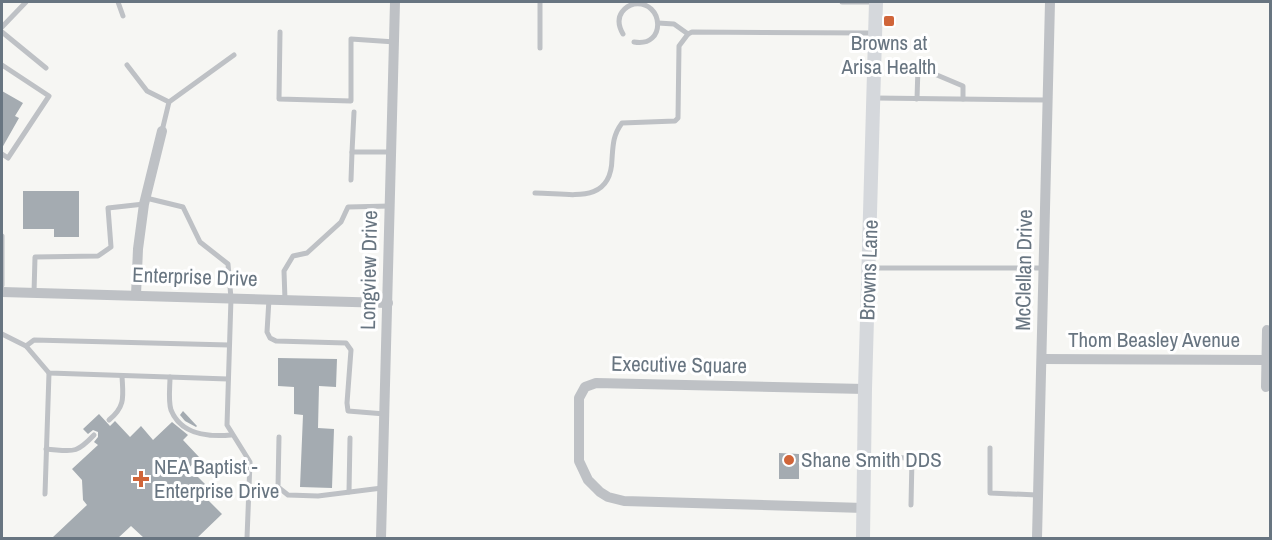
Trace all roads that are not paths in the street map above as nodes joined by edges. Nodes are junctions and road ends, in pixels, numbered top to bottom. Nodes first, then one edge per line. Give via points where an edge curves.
1 (26, 2) edge
2 (118, 2) edge
3 (395, 2) edge
4 (540, 2) edge
5 (842, 2) edge
6 (876, 2) edge
7 (1050, 2) edge
8 (644, 3) edge
9 (123, 16) dead end
10 (658, 23) junction
11 (2, 27) edge
12 (2, 32) edge
13 (280, 32) dead end
14 (875, 33) junction
15 (623, 34) dead end
16 (688, 34) junction
17 (395, 42) junction
18 (633, 42) dead end
19 (540, 48) dead end
20 (234, 55) dead end
21 (2, 65) edge
22 (128, 65) dead end
23 (46, 68) dead end
24 (873, 98) junction
25 (917, 99) junction
26 (963, 99) junction
27 (1047, 100) junction
28 (169, 102) junction
29 (354, 112) dead end
30 (162, 131) joint
31 (352, 152) junction
32 (392, 152) junction
33 (2, 154) edge
34 (351, 180) dead end
35 (535, 193) dead end
36 (144, 201) junction
37 (390, 206) junction
38 (2, 236) edge
39 (869, 268) junction
40 (1044, 268) junction
41 (2, 285) edge
42 (2, 292) edge
43 (34, 293) junction
44 (136, 295) junction
45 (231, 298) junction
46 (269, 299) junction
47 (285, 300) junction
48 (388, 303) junction
49 (1267, 330) dead end
50 (2, 334) edge
51 (229, 345) junction
52 (26, 346) junction
53 (1042, 359) junction
54 (1267, 360) junction
55 (49, 373) junction
56 (122, 376) junction
57 (170, 377) junction
58 (228, 379) junction
59 (1266, 387) dead end
60 (865, 389) junction
61 (385, 414) junction
62 (109, 420) dead end
63 (94, 435) dead end
64 (231, 435) junction
65 (279, 437) dead end
66 (350, 438) dead end
67 (990, 448) dead end
68 (46, 449) junction
69 (865, 457) junction
70 (382, 488) junction
71 (349, 492) junction
72 (45, 494) dead end
73 (1037, 495) junction
74 (911, 505) dead end
75 (864, 508) junction
76 (247, 538) edge
77 (381, 538) edge
78 (864, 538) edge
79 (1036, 538) edge

1 - 11 lane
2 - 9 lane
3 - 17 street, Longview Drive
4 - 19 lane
5 - 6 lane
6 - 14 street, Browns Lane
7 - 27 street, McClellan Drive
8 - 10 lane via 654,11
8 - 15 lane via 632,5 622,13 619,25
10 - 16 lane via 674,24
10 - 18 lane via 650,39
12 - 23 lane
13 - 17 lane via 279,99 351,101 351,39
14 - 16 lane
14 - 24 street, Browns Lane
16 - 35 lane via 679,46 678,118 622,123 613,140 612,172 604,188 595,193
17 - 32 street, Longview Drive
20 - 28 lane
21 - 33 lane via 49,96 8,158
22 - 28 lane via 147,91
24 - 25 lane
24 - 39 street, Browns Lane
25 - 26 lane
25 - 26 lane via 918,67 963,86
26 - 27 lane
27 - 40 street, McClellan Drive
28 - 30 lane
29 - 31 lane
30 - 36 street
31 - 32 lane
31 - 34 lane
32 - 37 street, Longview Drive
36 - 43 lane via 108,208 111,247 98,256 35,257
36 - 44 street
36 - 45 lane via 183,207 200,242 228,264
37 - 47 lane via 348,207 341,222 307,253 292,256 284,271
37 - 48 street, Longview Drive
38 - 41 lane
39 - 40 lane
39 - 60 street, Browns Lane
40 - 53 street, McClellan Drive
42 - 43 street, Enterprise Drive
43 - 44 street, Enterprise Drive
44 - 45 street, Enterprise Drive
45 - 46 street, Enterprise Drive
45 - 51 lane
46 - 47 street, Enterprise Drive
46 - 61 lane via 270,338 346,343 351,350 348,411
47 - 48 street, Enterprise Drive
48 - 61 street, Longview Drive
49 - 54 street
50 - 52 lane
51 - 52 lane via 34,340
51 - 58 lane
52 - 55 lane
53 - 54 street, Thom Beasley Avenue
53 - 73 street, McClellan Drive
54 - 59 street
55 - 56 lane
55 - 68 lane
56 - 57 lane
56 - 62 lane via 123,401
57 - 58 lane
57 - 64 lane via 170,408 187,429 213,436
58 - 64 lane via 227,425
60 - 69 street, Browns Lane
60 - 75 street, Executive Square via 596,383 580,394 578,426 580,466 590,483 608,497 624,501
61 - 70 street, Longview Drive
63 - 68 lane via 80,449
64 - 76 lane via 250,462
65 - 71 lane via 278,487 288,495
66 - 71 lane
67 - 73 lane via 990,493
68 - 72 lane
69 - 74 lane via 912,458
69 - 75 street, Browns Lane
70 - 71 lane
70 - 77 street, Longview Drive
73 - 79 street, McClellan Drive
75 - 78 street, Browns Lane

